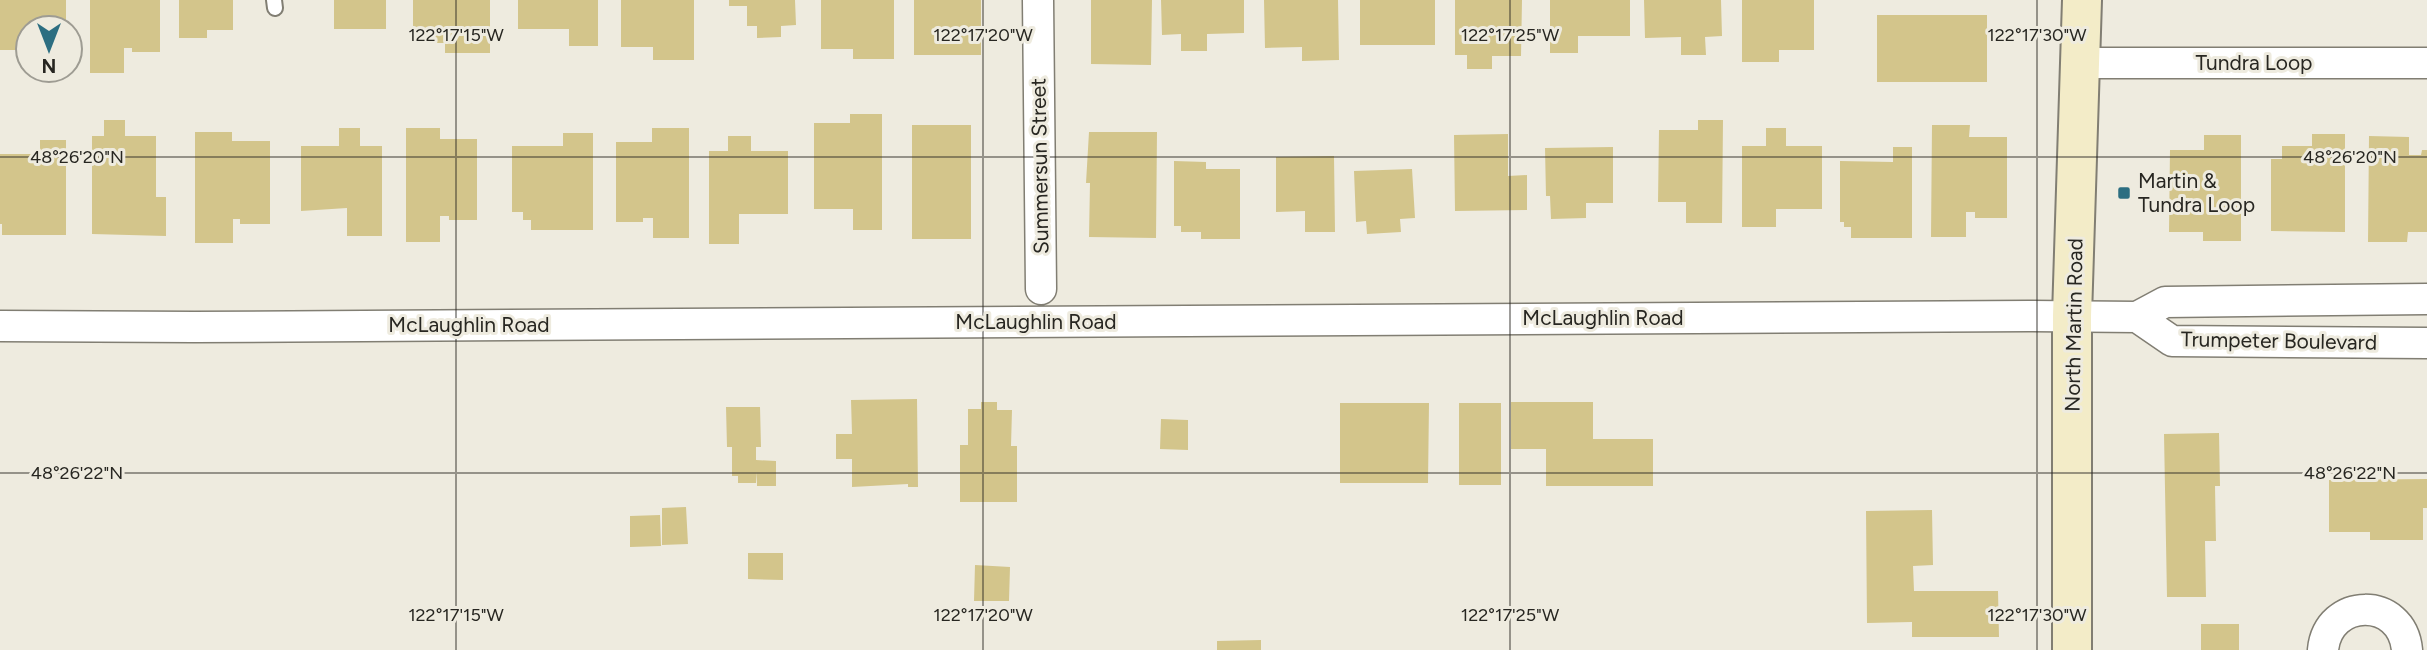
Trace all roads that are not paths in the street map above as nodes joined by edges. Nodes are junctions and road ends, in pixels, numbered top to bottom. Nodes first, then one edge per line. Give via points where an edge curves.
1 (1038, 0) edge
2 (2082, 0) edge
3 (2081, 62) junction
4 (2427, 63) edge
5 (1041, 289) dead end
6 (2427, 299) edge
7 (2073, 316) junction
8 (2137, 317) junction
9 (0, 326) edge
10 (2427, 342) edge
11 (2072, 650) edge
12 (2323, 650) edge
13 (2407, 650) edge

1 - 5 street, Summersun Street
2 - 3 street, North Martin Road
3 - 4 street, Tundra Loop
3 - 7 street, North Martin Road
6 - 8 street, Trumpeter Boulevard via 2165,302
7 - 8 street, Trumpeter Boulevard
7 - 9 street, McLaughlin Road
7 - 11 street, North Martin Road
8 - 10 street, Trumpeter Boulevard via 2172,341
12 - 13 street via 2328,631 2338,618 2353,610 2369,609 2398,624

